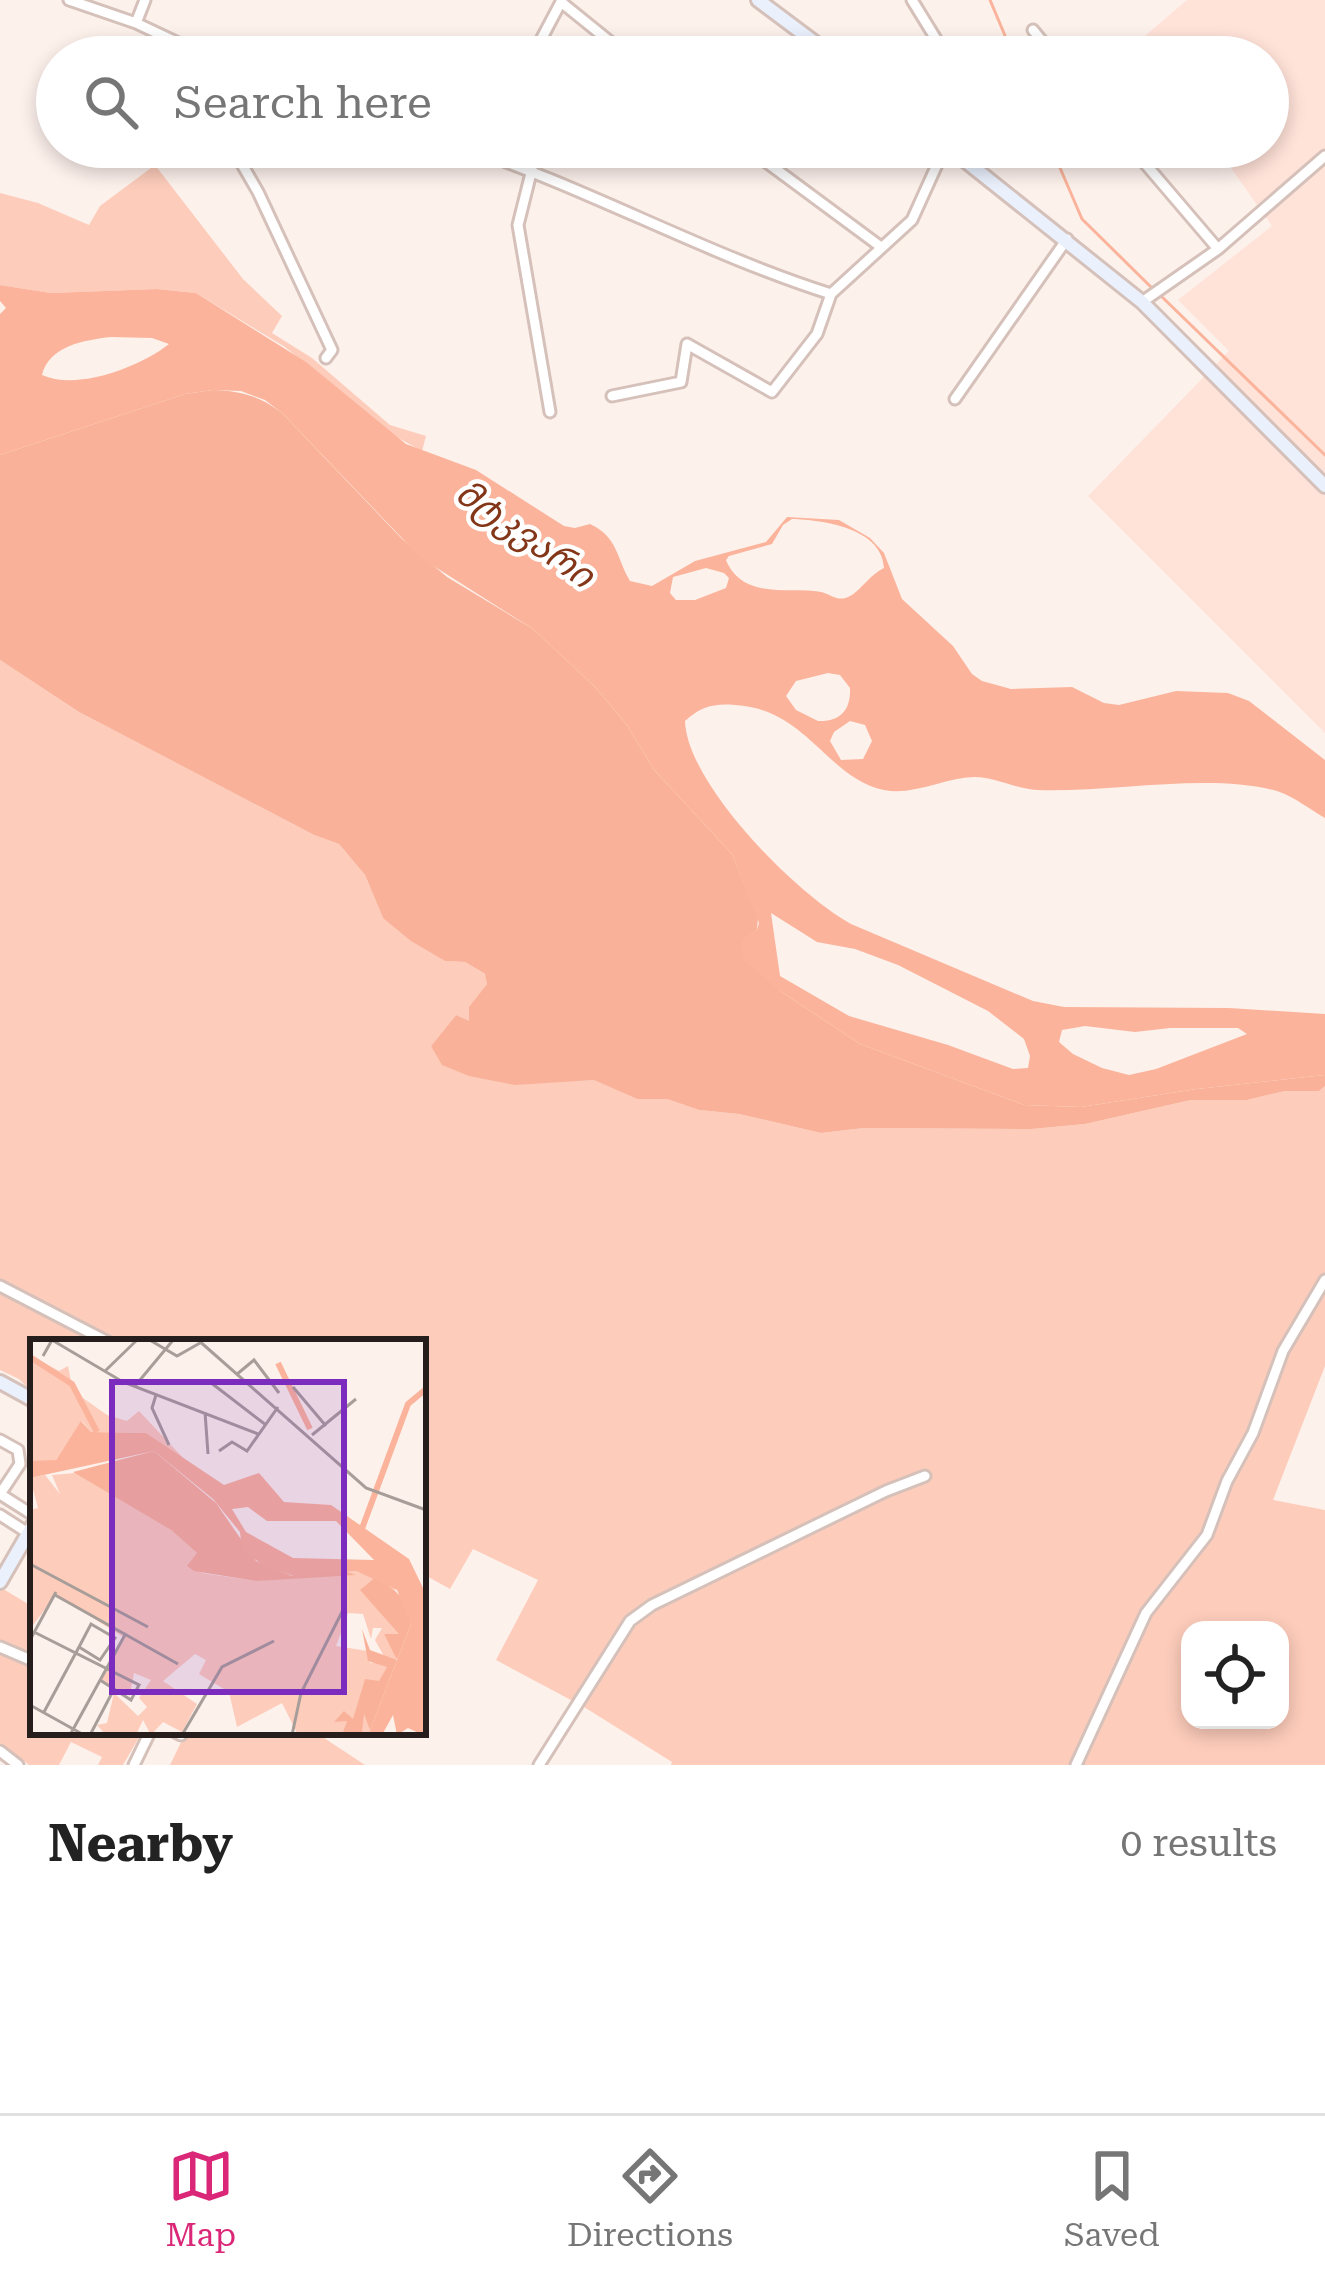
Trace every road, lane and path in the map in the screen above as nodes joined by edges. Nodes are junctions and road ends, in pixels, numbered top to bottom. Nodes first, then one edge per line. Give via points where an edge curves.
1 (69, 0) edge
2 (145, 0) edge
3 (758, 0) edge
4 (912, 0) edge
5 (561, 1) edge
6 (136, 23) junction
7 (1033, 31) dead end
8 (164, 36) edge
9 (543, 36) edge
10 (603, 36) edge
11 (806, 36) edge
12 (934, 36) edge
13 (1037, 36) edge
14 (1325, 156) edge
15 (244, 168) edge
16 (526, 168) edge
17 (774, 168) edge
18 (937, 168) edge
19 (974, 168) edge
20 (1149, 168) edge
21 (532, 170) junction
22 (1067, 239) junction
23 (881, 247) junction
24 (1218, 249) junction
25 (831, 294) junction
26 (1147, 300) junction
27 (326, 358) dead end
28 (613, 396) dead end
29 (956, 399) dead end
30 (550, 412) dead end
31 (1325, 486) edge
32 (1325, 1280) edge
33 (0, 1286) edge
34 (102, 1339) edge
35 (0, 1382) edge
36 (30, 1398) edge
37 (0, 1440) edge
38 (926, 1476) dead end
39 (0, 1494) edge
40 (30, 1512) edge
41 (0, 1515) edge
42 (30, 1529) edge
43 (30, 1531) edge
44 (0, 1582) edge
45 (0, 1647) edge
46 (30, 1660) edge
47 (149, 1735) edge
48 (0, 1751) edge
49 (12, 1763) edge
50 (134, 1765) edge
51 (539, 1765) edge
52 (1076, 1765) edge

1 - 6 street
2 - 6 street
3 - 11 main road
4 - 12 street
5 - 9 street
5 - 10 street
6 - 8 street
7 - 13 street
14 - 24 street
15 - 27 street via 332,350
16 - 21 street
17 - 23 street
18 - 23 street via 911,220
19 - 22 main road
20 - 24 street
21 - 25 street
21 - 30 street via 518,225
22 - 26 main road
22 - 29 street
23 - 25 street
24 - 26 street
25 - 28 street via 817,334 772,392 687,344 681,382
26 - 31 main road
32 - 52 street via 1283,1351 1207,1535 1146,1613
33 - 34 street
35 - 36 main road
37 - 39 street via 20,1456
38 - 51 street via 630,1621
39 - 40 street
41 - 42 street
43 - 44 main road
45 - 46 street
47 - 50 street
48 - 49 street

